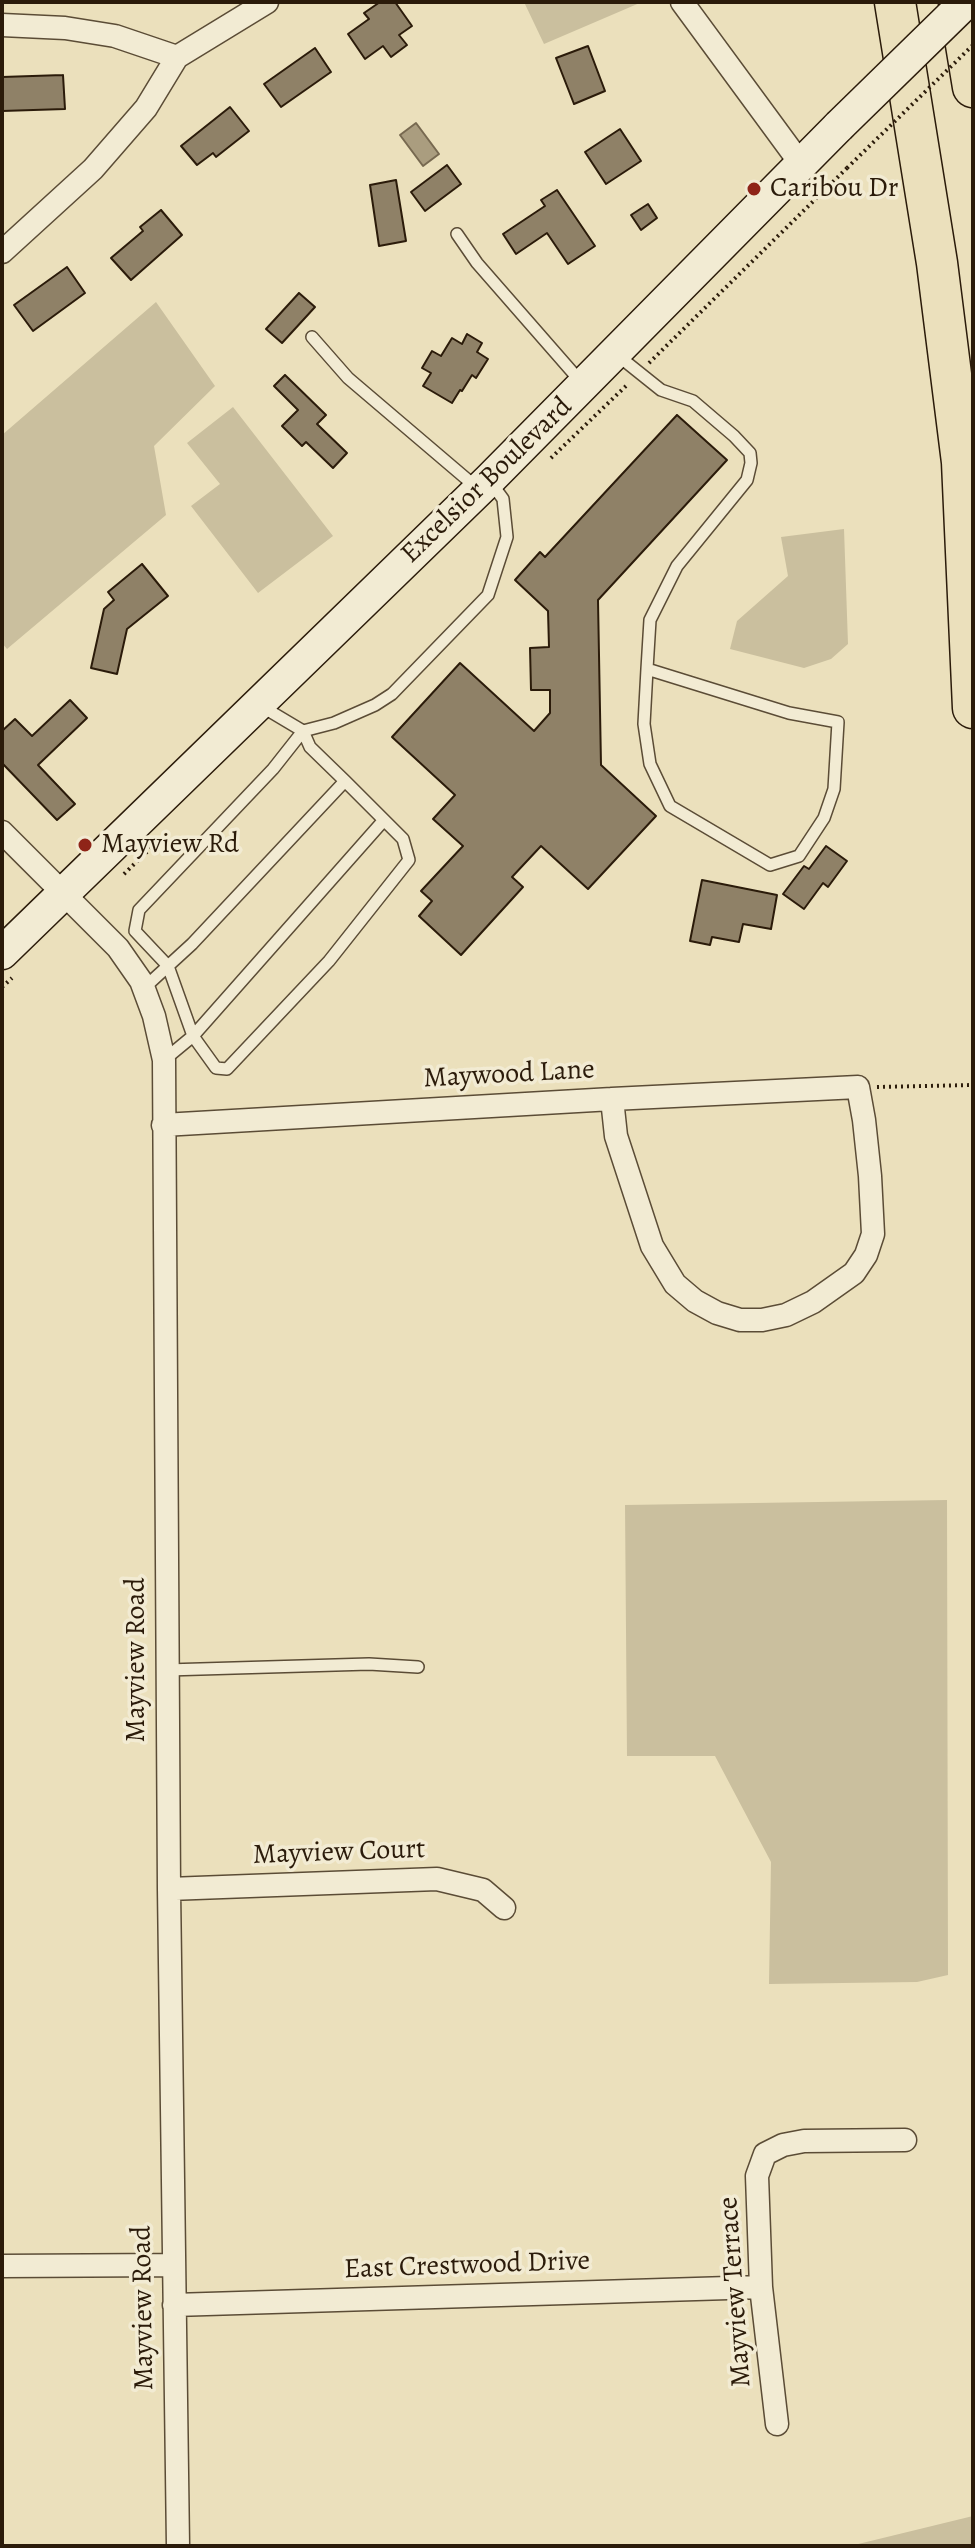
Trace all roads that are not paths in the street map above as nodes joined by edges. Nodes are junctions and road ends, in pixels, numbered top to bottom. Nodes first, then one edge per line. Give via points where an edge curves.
1 (267, 2) edge
2 (682, 2) edge
3 (895, 2) edge
4 (959, 2) edge
5 (966, 2) edge
6 (2, 25) edge
7 (177, 57) junction
8 (973, 87) edge
9 (801, 164) junction
10 (457, 234) dead end
11 (2, 252) edge
12 (312, 337) dead end
13 (616, 354) junction
14 (584, 386) junction
15 (484, 485) junction
16 (647, 669) junction
17 (258, 704) junction
18 (973, 708) edge
19 (303, 731) junction
20 (345, 781) junction
21 (384, 820) junction
22 (2, 832) edge
23 (64, 893) junction
24 (2, 953) edge
25 (168, 966) junction
26 (144, 988) junction
27 (193, 1036) junction
28 (164, 1060) junction
29 (612, 1099) junction
30 (163, 1125) junction
31 (418, 1667) dead end
32 (167, 1670) junction
33 (169, 1889) junction
34 (504, 1908) dead end
35 (905, 2140) dead end
36 (173, 2265) junction
37 (2, 2266) edge
38 (761, 2287) junction
39 (174, 2305) junction
40 (777, 2424) dead end
41 (178, 2546) edge

1 - 7 street
2 - 9 street
3 - 18 highway via 962,462
4 - 8 highway
5 - 9 main road, Excelsior Boulevard, bridge
6 - 7 street via 115,36
7 - 11 street via 146,108 93,169
9 - 13 main road, Excelsior Boulevard
10 - 14 lane
12 - 15 lane via 348,378
13 - 14 main road, Excelsior Boulevard
13 - 16 lane via 661,390 693,401 750,453 751,463 747,480 677,566 650,620
14 - 15 main road, Excelsior Boulevard
15 - 17 main road, Excelsior Boulevard
15 - 19 lane via 503,499 507,537 488,595 392,694 334,723
16 - 16 lane via 644,724 650,764 670,806 770,865 799,856 824,818 834,789 838,722 789,713
17 - 19 lane
17 - 23 main road, Excelsior Boulevard
19 - 20 lane via 310,747
19 - 25 lane via 139,910 135,931
20 - 21 lane
20 - 25 lane
21 - 27 lane
21 - 27 lane via 403,839 409,860 329,961 227,1069 216,1068
22 - 23 street, Mayview Road
23 - 24 main road, Excelsior Boulevard
23 - 26 street, Mayview Road via 118,948
25 - 26 lane
25 - 27 lane
26 - 28 street, Mayview Road
27 - 28 lane
28 - 30 street, Mayview Road
29 - 29 street, Maywood Lane via 616,1136 652,1246 675,1284 695,1301 740,1320 786,1315 854,1273 866,1255 873,1234 858,1087
29 - 30 street, Maywood Lane
30 - 32 street, Mayview Road
31 - 32 lane
32 - 33 street, Mayview Road
33 - 34 street, Mayview Court via 437,1879 483,1890
33 - 36 street, Mayview Road
35 - 38 street, Mayview Terrace via 804,2141 765,2154 757,2176
36 - 37 street
36 - 39 street, Mayview Road
38 - 39 street, East Crestwood Drive
38 - 40 street, Mayview Terrace
39 - 41 street, Mayview Road

